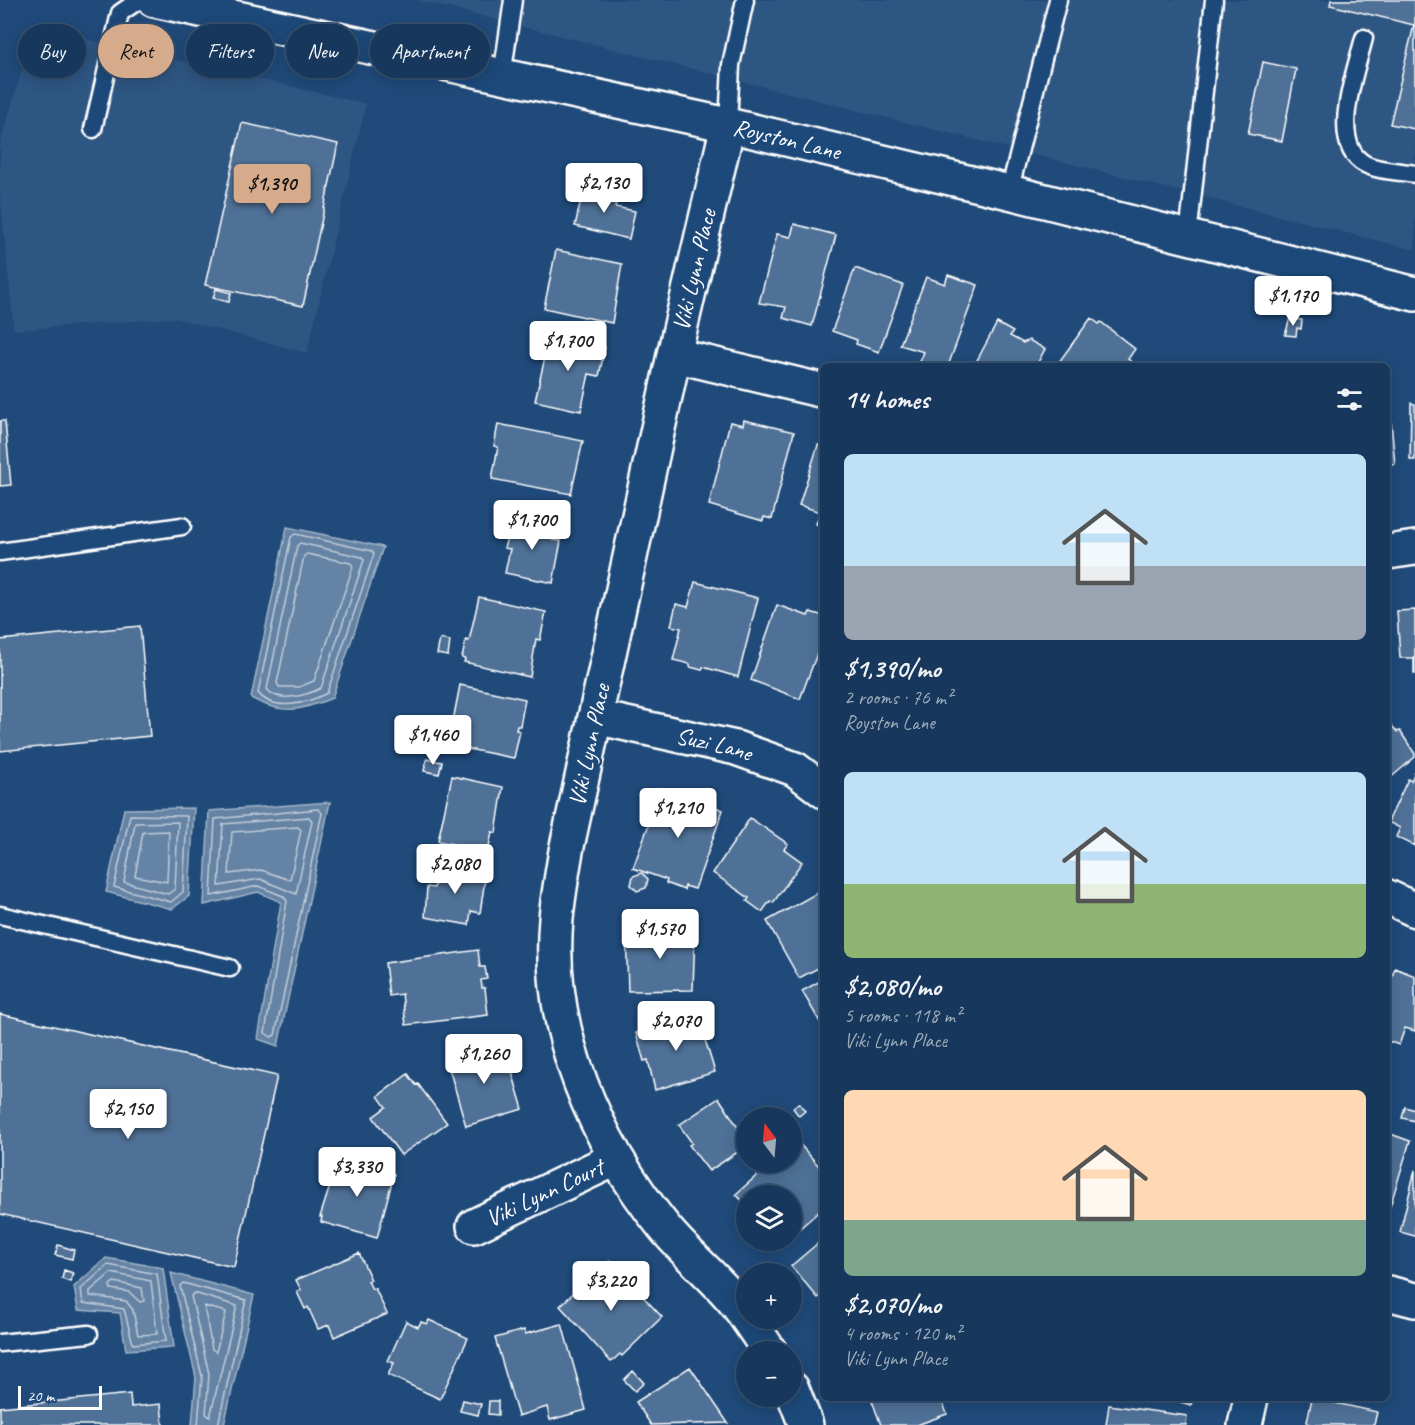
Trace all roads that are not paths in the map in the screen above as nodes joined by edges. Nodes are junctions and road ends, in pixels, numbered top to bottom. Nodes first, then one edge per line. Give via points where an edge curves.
1 (139, 0) edge
2 (154, 0) edge
3 (513, 0) edge
4 (744, 0) edge
5 (1058, 0) edge
6 (1214, 0) edge
7 (1364, 38) dead end
8 (501, 76) junction
9 (728, 125) junction
10 (93, 129) dead end
11 (1415, 174) edge
12 (1009, 192) junction
13 (1188, 237) junction
14 (1415, 294) edge
15 (674, 355) junction
16 (820, 390) edge
17 (182, 526) dead end
18 (1415, 549) edge
19 (0, 552) edge
20 (1390, 552) edge
21 (595, 717) junction
22 (820, 787) edge
23 (1390, 898) edge
24 (1415, 910) edge
25 (0, 915) edge
26 (230, 968) dead end
27 (615, 1159) junction
28 (474, 1226) dead end
29 (1390, 1294) edge
30 (1415, 1300) edge
31 (736, 1306) edge
32 (89, 1334) dead end
33 (0, 1343) edge
34 (1250, 1401) edge
35 (799, 1407) edge
36 (806, 1425) edge
37 (1245, 1425) edge

1 - 10 lane via 120,13
2 - 8 street, Royston Lane
3 - 8 lane
4 - 9 lane via 731,64
5 - 12 lane
6 - 13 lane
7 - 11 lane via 1346,110 1346,137 1354,155 1365,165
8 - 9 street, Royston Lane
9 - 12 street, Royston Lane
9 - 15 street, Viki Lynn Place
12 - 13 street, Royston Lane
13 - 14 street, Royston Lane
15 - 16 street
15 - 21 street, Viki Lynn Place
17 - 19 lane
18 - 20 street
21 - 22 street, Suzi Lane via 736,747 795,769
21 - 27 street, Viki Lynn Place via 555,921 558,1002 580,1083
23 - 24 street
25 - 26 lane
27 - 28 street, Viki Lynn Court
27 - 31 street, Viki Lynn Place via 665,1227
29 - 30 street
32 - 33 lane
34 - 37 street
35 - 36 street

